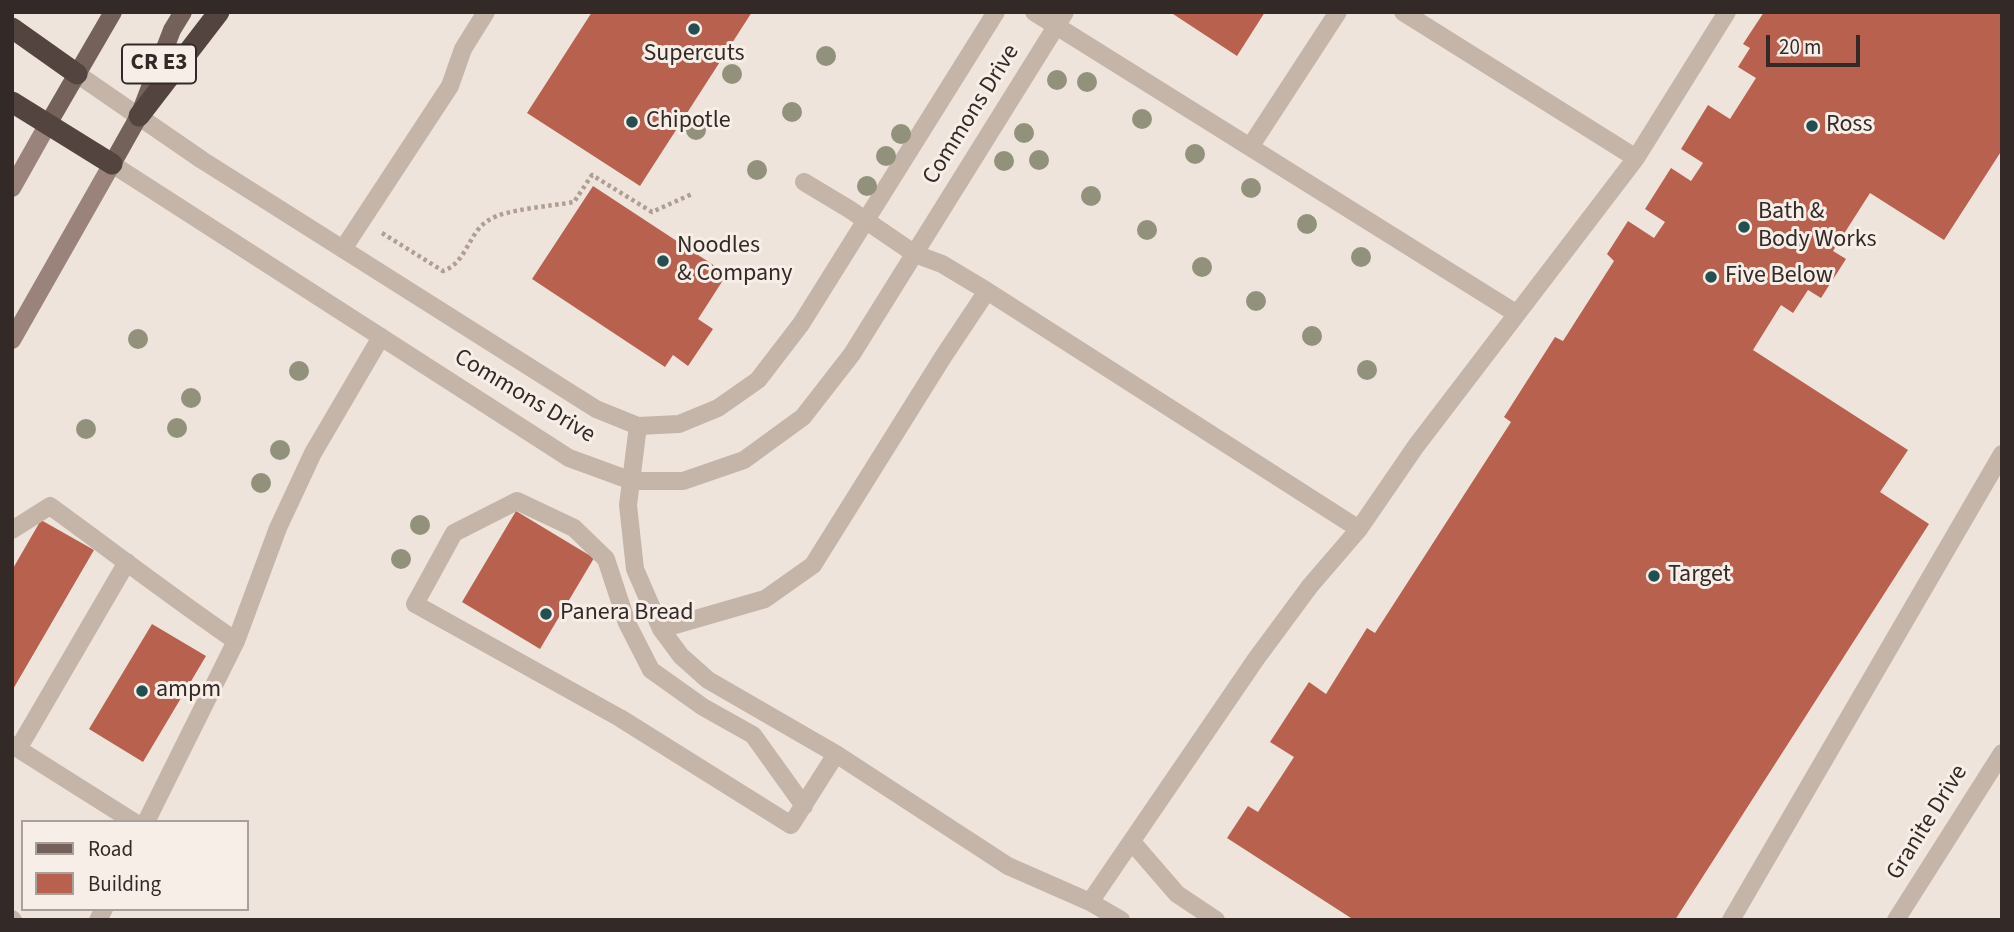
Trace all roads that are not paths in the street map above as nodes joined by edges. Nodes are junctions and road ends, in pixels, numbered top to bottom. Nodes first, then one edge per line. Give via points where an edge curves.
1 (113, 12) edge
2 (183, 12) edge
3 (219, 12) edge
4 (486, 12) edge
5 (996, 12) edge
6 (1034, 12) edge
7 (1338, 12) edge
8 (1402, 12) edge
9 (1727, 12) edge
10 (1061, 19) edge
11 (12, 28) edge
12 (77, 74) junction
13 (12, 102) edge
14 (139, 117) junction
15 (48, 124) junction
16 (1250, 147) junction
17 (1636, 158) junction
18 (112, 164) junction
19 (804, 182) dead end
20 (12, 188) edge
21 (865, 221) junction
22 (343, 249) junction
23 (915, 254) junction
24 (987, 291) junction
25 (1517, 314) junction
26 (381, 337) junction
27 (12, 340) edge
28 (638, 426) junction
29 (2002, 453) edge
30 (632, 481) junction
31 (1359, 529) junction
32 (12, 530) edge
33 (127, 562) junction
34 (661, 629) junction
35 (236, 641) junction
36 (15, 747) edge
37 (2002, 753) edge
38 (835, 754) junction
39 (804, 806) junction
40 (131, 820) edge
41 (147, 820) edge
42 (1132, 842) junction
43 (1090, 902) junction
44 (1121, 920) edge
45 (1216, 920) edge
46 (1731, 920) edge
47 (1896, 920) edge

1 - 12 main road
2 - 14 main road, CR E3
3 - 14 highway
4 - 22 street via 463,49 450,86
5 - 21 street, Commons Drive
6 - 10 street
7 - 16 street
8 - 17 street
9 - 17 street
10 - 16 street
10 - 23 street, Commons Drive
11 - 12 highway
12 - 14 street, Commons Drive
12 - 15 main road
13 - 15 highway
14 - 18 main road, CR E3
14 - 22 street, Commons Drive
15 - 18 highway
15 - 20 main road
16 - 25 street
17 - 25 street
18 - 26 street, Commons Drive
18 - 27 main road
19 - 21 street
21 - 23 street
21 - 28 street, Commons Drive via 800,324 758,380 718,408 679,424
22 - 28 street, Commons Drive via 596,409
23 - 24 street
23 - 30 street, Commons Drive via 852,354 803,417 744,460 683,481
24 - 31 street
24 - 34 street via 813,565 765,599
25 - 31 street
26 - 30 street, Commons Drive via 569,458
26 - 35 street via 313,453 278,528
28 - 30 street
29 - 46 street
30 - 34 street via 628,505 635,569
31 - 42 street via 1256,659
32 - 33 street via 50,506
33 - 35 street
33 - 36 street
34 - 38 street via 681,656 708,680
35 - 41 street
36 - 40 street
37 - 47 street, Granite Drive
38 - 39 street
38 - 43 street via 1008,866
39 - 39 street via 753,735 651,670 627,623 606,559 574,528 517,501 454,533 415,604 620,718 791,825
42 - 43 street
42 - 45 street via 1177,894
43 - 44 street

